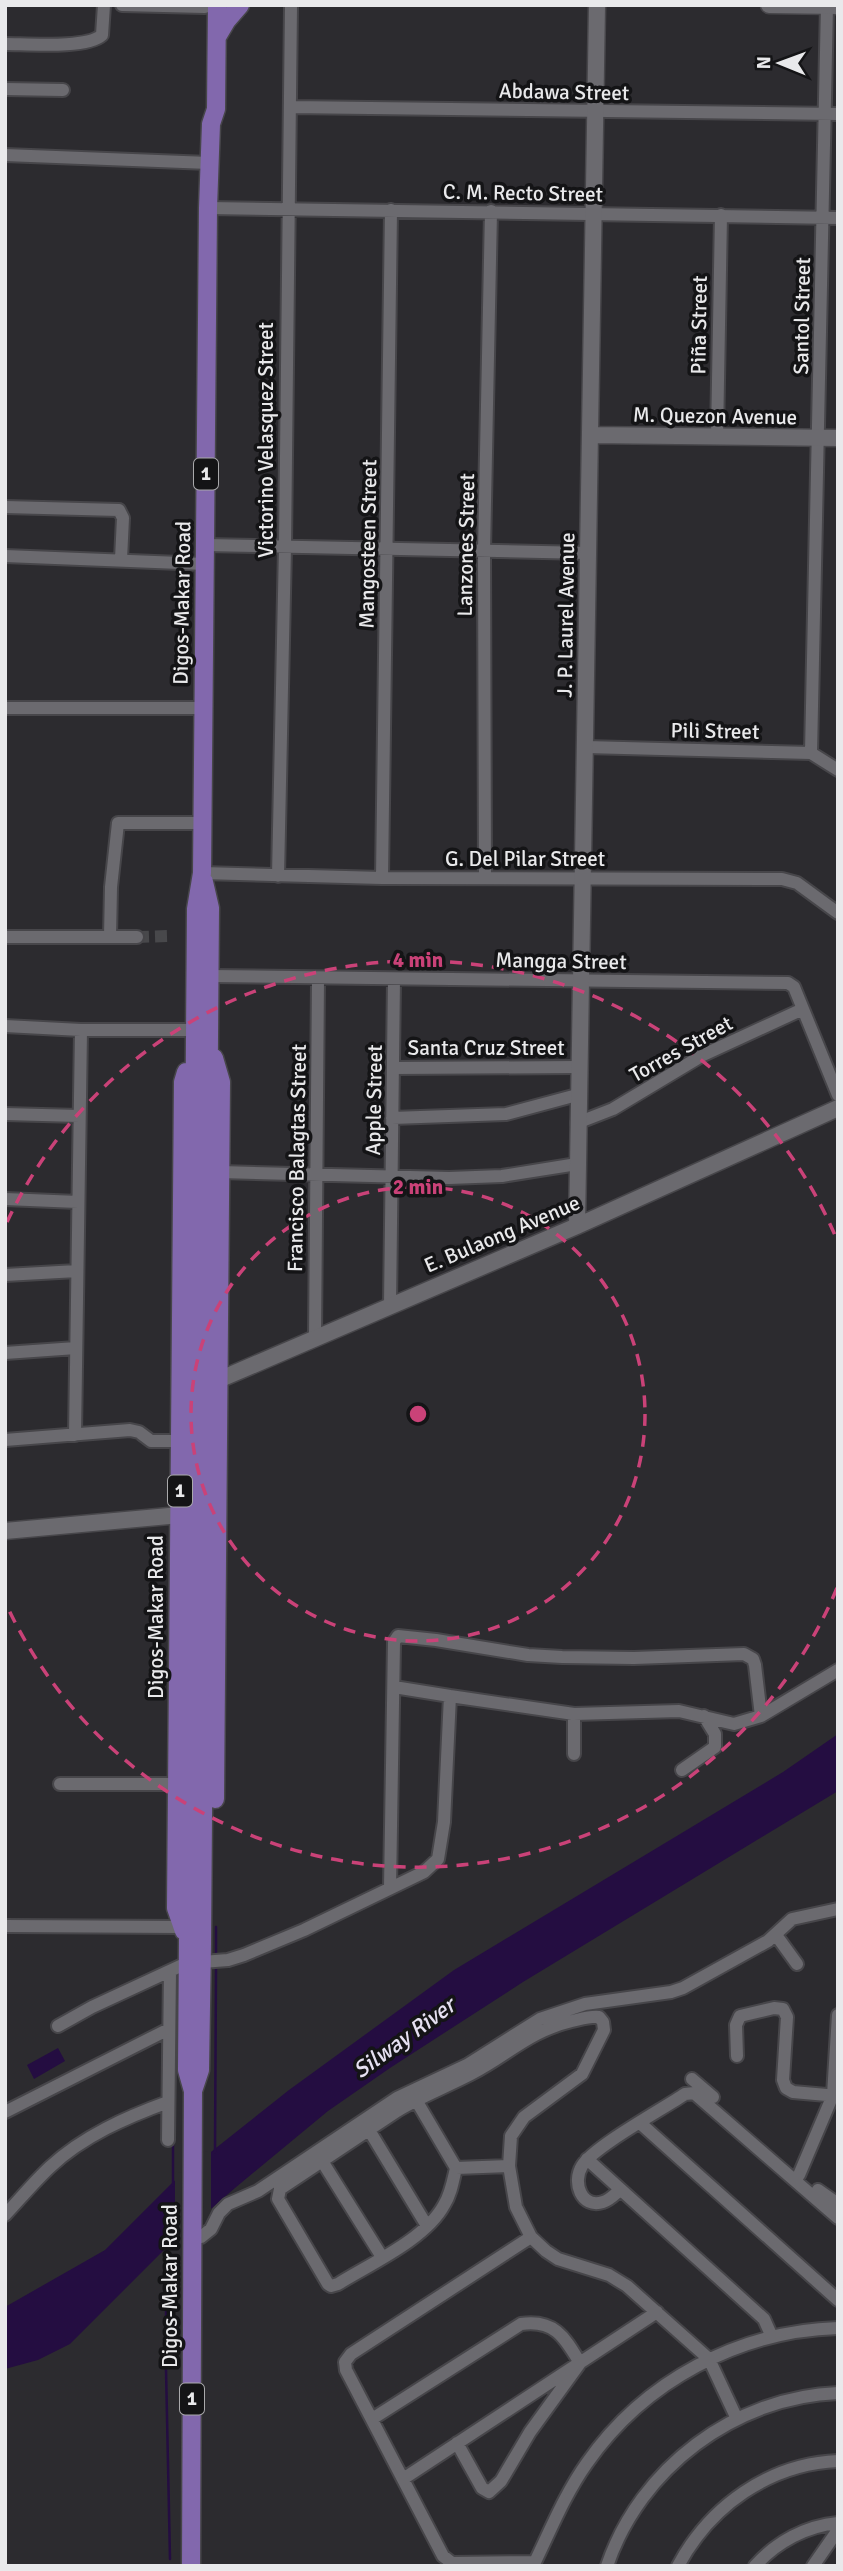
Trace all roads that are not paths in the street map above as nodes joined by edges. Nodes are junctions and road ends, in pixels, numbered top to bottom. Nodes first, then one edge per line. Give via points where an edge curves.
1 (104, 5) edge
2 (122, 5) edge
3 (240, 5) edge
4 (290, 5) edge
5 (597, 5) edge
6 (769, 5) edge
7 (209, 6) edge
8 (831, 6) edge
9 (217, 37) junction
10 (5, 44) edge
11 (5, 89) edge
12 (63, 90) dead end
13 (290, 107) junction
14 (596, 112) junction
15 (831, 114) edge
16 (211, 124) junction
17 (5, 155) edge
18 (209, 163) junction
19 (208, 208) junction
20 (287, 209) junction
21 (391, 210) junction
22 (491, 211) junction
23 (594, 214) junction
24 (720, 215) junction
25 (824, 218) junction
26 (838, 218) edge
27 (591, 435) junction
28 (717, 436) junction
29 (819, 438) junction
30 (838, 438) edge
31 (5, 507) edge
32 (205, 545) junction
33 (285, 547) junction
34 (388, 550) junction
35 (484, 551) junction
36 (588, 553) junction
37 (5, 556) edge
38 (121, 559) junction
39 (205, 564) junction
40 (5, 708) edge
41 (203, 708) junction
42 (586, 747) junction
43 (811, 753) junction
44 (838, 770) edge
45 (202, 823) junction
46 (202, 873) junction
47 (278, 876) junction
48 (382, 878) junction
49 (485, 878) junction
50 (583, 878) junction
51 (838, 913) edge
52 (5, 937) edge
53 (110, 937) junction
54 (137, 937) tunnel mouth
55 (210, 976) junction
56 (318, 979) junction
57 (394, 979) junction
58 (580, 981) junction
59 (803, 1009) junction
60 (5, 1026) edge
61 (81, 1030) junction
62 (202, 1034) junction
63 (578, 1067) junction
64 (393, 1068) junction
65 (578, 1095) junction
66 (838, 1095) edge
67 (838, 1108) edge
68 (5, 1114) edge
69 (79, 1116) junction
70 (393, 1118) junction
71 (577, 1123) junction
72 (577, 1164) junction
73 (220, 1172) junction
74 (316, 1174) junction
75 (392, 1177) junction
76 (5, 1199) edge
77 (78, 1202) junction
78 (577, 1226) junction
79 (77, 1271) junction
80 (5, 1275) edge
81 (390, 1305) junction
82 (315, 1337) junction
83 (76, 1348) junction
84 (5, 1353) edge
85 (219, 1380) junction
86 (180, 1395) junction
87 (75, 1435) junction
88 (5, 1440) edge
89 (180, 1441) junction
90 (218, 1512) junction
91 (179, 1515) junction
92 (5, 1531) edge
93 (838, 1670) edge
94 (394, 1688) junction
95 (450, 1696) junction
96 (574, 1714) junction
97 (704, 1716) junction
98 (761, 1716) junction
99 (574, 1754) dead end
100 (682, 1770) dead end
101 (60, 1784) dead end
102 (177, 1784) junction
103 (390, 1888) junction
104 (838, 1909) edge
105 (5, 1926) edge
106 (183, 1927) junction
107 (776, 1935) junction
108 (195, 1953) junction
109 (797, 1964) dead end
110 (170, 1971) junction
111 (838, 2015) edge
112 (58, 2026) dead end
113 (169, 2029) junction
114 (737, 2056) dead end
115 (692, 2078) dead end
116 (835, 2096) edge
117 (416, 2100) junction
118 (168, 2102) junction
119 (5, 2112) edge
120 (640, 2123) junction
121 (369, 2130) junction
122 (168, 2140) dead end
123 (587, 2159) junction
124 (322, 2161) junction
125 (509, 2166) junction
126 (456, 2168) junction
127 (799, 2175) junction
128 (620, 2190) junction
129 (838, 2204) edge
130 (5, 2215) edge
131 (838, 2218) edge
132 (427, 2226) junction
133 (193, 2235) junction
134 (531, 2237) junction
135 (382, 2257) junction
136 (838, 2300) edge
137 (657, 2312) junction
138 (838, 2328) edge
139 (772, 2337) junction
140 (709, 2359) junction
141 (580, 2363) junction
142 (539, 2389) junction
143 (838, 2393) edge
144 (549, 2405) junction
145 (737, 2418) junction
146 (372, 2419) junction
147 (457, 2444) junction
148 (838, 2461) edge
149 (403, 2479) junction
150 (838, 2524) edge
151 (838, 2530) edge
152 (191, 2566) edge
153 (607, 2566) edge
154 (678, 2566) edge
155 (755, 2566) edge
156 (813, 2566) edge

1 - 10 street via 99,39
2 - 7 street
3 - 9 main road
4 - 13 street, Victorino Velasquez Street
5 - 14 street, J. P. Laurel Avenue
6 - 8 street
7 - 9 main road, Digos-Makar Road / 1
7 - 16 main road, Digos-Makar Road / 1 via 204,108
8 - 15 street, Santol Street
9 - 16 main road, Digos-Makar Road / 1 via 216,109
11 - 12 street
13 - 14 street, Abdawa Street
13 - 20 street, Victorino Velasquez Street
14 - 15 street, Abdawa Street
14 - 23 street, J. P. Laurel Avenue
15 - 25 street, Santol Street
16 - 18 main road, Digos-Makar Road / 1
17 - 18 street
18 - 19 main road, Digos-Makar Road / 1
19 - 20 street, C. M. Recto Street
19 - 32 main road, Digos-Makar Road / 1
20 - 21 street, C. M. Recto Street
20 - 33 street, Victorino Velasquez Street
21 - 22 street, C. M. Recto Street
21 - 34 street, Mangosteen Street
22 - 23 street, C. M. Recto Street
22 - 35 street, Lanzones Street
23 - 24 street, C. M. Recto Street
23 - 27 street, J. P. Laurel Avenue
24 - 25 street, C. M. Recto Street
24 - 28 street, Piña Street
25 - 26 street, C. M. Recto Street
25 - 29 street, Santol Street
27 - 28 street, M. Quezon Avenue
27 - 36 street, J. P. Laurel Avenue
28 - 29 street, M. Quezon Avenue
29 - 30 street, M. Quezon Avenue
29 - 43 street, Santol Street
31 - 38 street via 119,510 123,518
32 - 33 street
32 - 39 main road, Digos-Makar Road / 1
33 - 34 street
33 - 47 street, Victorino Velasquez Street
34 - 35 street
34 - 48 street, Mangosteen Street
35 - 36 street
35 - 49 street, Lanzones Street
36 - 42 street, J. P. Laurel Avenue
37 - 38 street
38 - 39 street
39 - 41 main road, Digos-Makar Road / 1
40 - 41 street
41 - 45 main road, Digos-Makar Road / 1
42 - 43 street, Pili Street
42 - 50 street, J. P. Laurel Avenue
43 - 44 street
45 - 46 main road, Digos-Makar Road / 1
45 - 53 street via 118,823
46 - 47 street, G. Del Pilar Street
46 - 55 main road, Digos-Makar Road / 1 via 210,908
46 - 62 main road, Digos-Makar Road / 1 via 196,909
47 - 48 street, G. Del Pilar Street
48 - 49 street, G. Del Pilar Street
49 - 50 street, G. Del Pilar Street
50 - 51 street, G. Del Pilar Street via 782,879 797,883
50 - 58 street, J. P. Laurel Avenue
52 - 53 street
53 - 54 street
55 - 56 street, Mangga Street
55 - 62 main road, Digos-Makar Road / 1
56 - 57 street, Mangga Street
56 - 74 street, Francisco Balagtas Street
57 - 58 street, Mangga Street
57 - 64 street, Apple Street
58 - 59 street, Mangga Street via 788,983
58 - 63 street, J. P. Laurel Avenue
59 - 66 street, Mangga Street
59 - 71 street, Torres Street via 703,1055 613,1109
60 - 61 street
61 - 62 street
61 - 69 street
62 - 73 main road, Digos-Makar Road / 1 via 221,1082
62 - 86 main road, Digos-Makar Road / 1 via 183,1082
62 - 108 main road, Digos-Makar Road / 1
63 - 64 street, Santa Cruz Street
63 - 65 street, J. P. Laurel Avenue
64 - 70 street, Apple Street
65 - 70 street via 506,1114
65 - 71 street, J. P. Laurel Avenue
67 - 78 street, E. Bulaong Avenue
68 - 69 street
69 - 77 street
70 - 75 street, Apple Street
71 - 72 street, J. P. Laurel Avenue
72 - 75 street via 502,1176
72 - 78 street, J. P. Laurel Avenue
73 - 74 street
73 - 85 main road, Digos-Makar Road / 1
74 - 75 street
74 - 82 street, Francisco Balagtas Street
75 - 81 street, Apple Street
76 - 77 street
77 - 79 street
78 - 81 street, E. Bulaong Avenue
79 - 80 street
79 - 83 street
81 - 82 street, E. Bulaong Avenue
82 - 85 street, E. Bulaong Avenue
83 - 84 street
83 - 87 street
85 - 86 street, E. Bulaong Avenue
85 - 90 main road, Digos-Makar Road / 1
86 - 89 main road, Digos-Makar Road / 1
87 - 88 street
87 - 89 street via 130,1430 151,1441
89 - 91 main road, Digos-Makar Road / 1
90 - 91 street
90 - 108 main road, Digos-Makar Road / 1 via 215,1908
91 - 92 street
91 - 102 main road, Digos-Makar Road / 1
93 - 98 street
94 - 95 street
94 - 98 street via 394,1642 401,1635 550,1656 736,1653 753,1659
94 - 103 street
95 - 96 street
95 - 103 street via 441,1852 424,1872
96 - 97 street via 679,1712
96 - 99 street
97 - 98 street via 734,1724
97 - 100 street via 715,1734 715,1747
101 - 102 street
102 - 106 main road, Digos-Makar Road / 1 via 176,1908
103 - 108 street via 229,1960
104 - 107 street via 792,1919
105 - 106 street
106 - 108 main road, Digos-Makar Road / 1
107 - 109 street
107 - 133 street via 683,1988 585,2004 540,2019 467,2064 397,2098 258,2190 228,2204 211,2229 201,2237
108 - 110 street
108 - 133 main road, Digos-Makar Road / 1 via 187,2070 193,2091
110 - 112 street
110 - 113 street
111 - 116 street
113 - 118 street
113 - 119 street
114 - 116 street via 740,2016 783,2009 787,2017 784,2085 793,2092
115 - 127 street
116 - 127 street
117 - 121 street
117 - 125 street via 474,2073 545,2028 599,2017 604,2030 586,2068 517,2125
117 - 126 street
118 - 122 street
118 - 130 street via 122,2119 68,2153
120 - 123 street
120 - 131 street via 694,2092
120 - 136 street
121 - 124 street
121 - 132 street
123 - 128 street
123 - 128 street via 577,2184 587,2201 605,2202
124 - 135 street
124 - 135 street via 277,2194 326,2282 338,2284
125 - 126 street
125 - 134 street via 516,2207
126 - 132 street via 446,2204
127 - 129 street
128 - 139 street via 764,2319
132 - 135 street
133 - 152 main road, Digos-Makar Road / 1
134 - 137 street via 558,2259 609,2275
134 - 146 street via 347,2357 346,2370
137 - 140 street
137 - 141 street
138 - 139 street
139 - 140 street
140 - 145 street
140 - 149 street via 649,2397 610,2435 577,2479 535,2562 448,2562
141 - 142 street
141 - 144 street
141 - 146 street via 559,2331 521,2324
142 - 144 street
142 - 147 street
143 - 145 street via 786,2401
144 - 147 street via 501,2481 489,2492 482,2488
145 - 153 street via 694,2445 655,2482 625,2526
146 - 149 street
147 - 149 street
148 - 154 street via 784,2472 740,2494 704,2527
150 - 155 street via 787,2539
151 - 156 street

